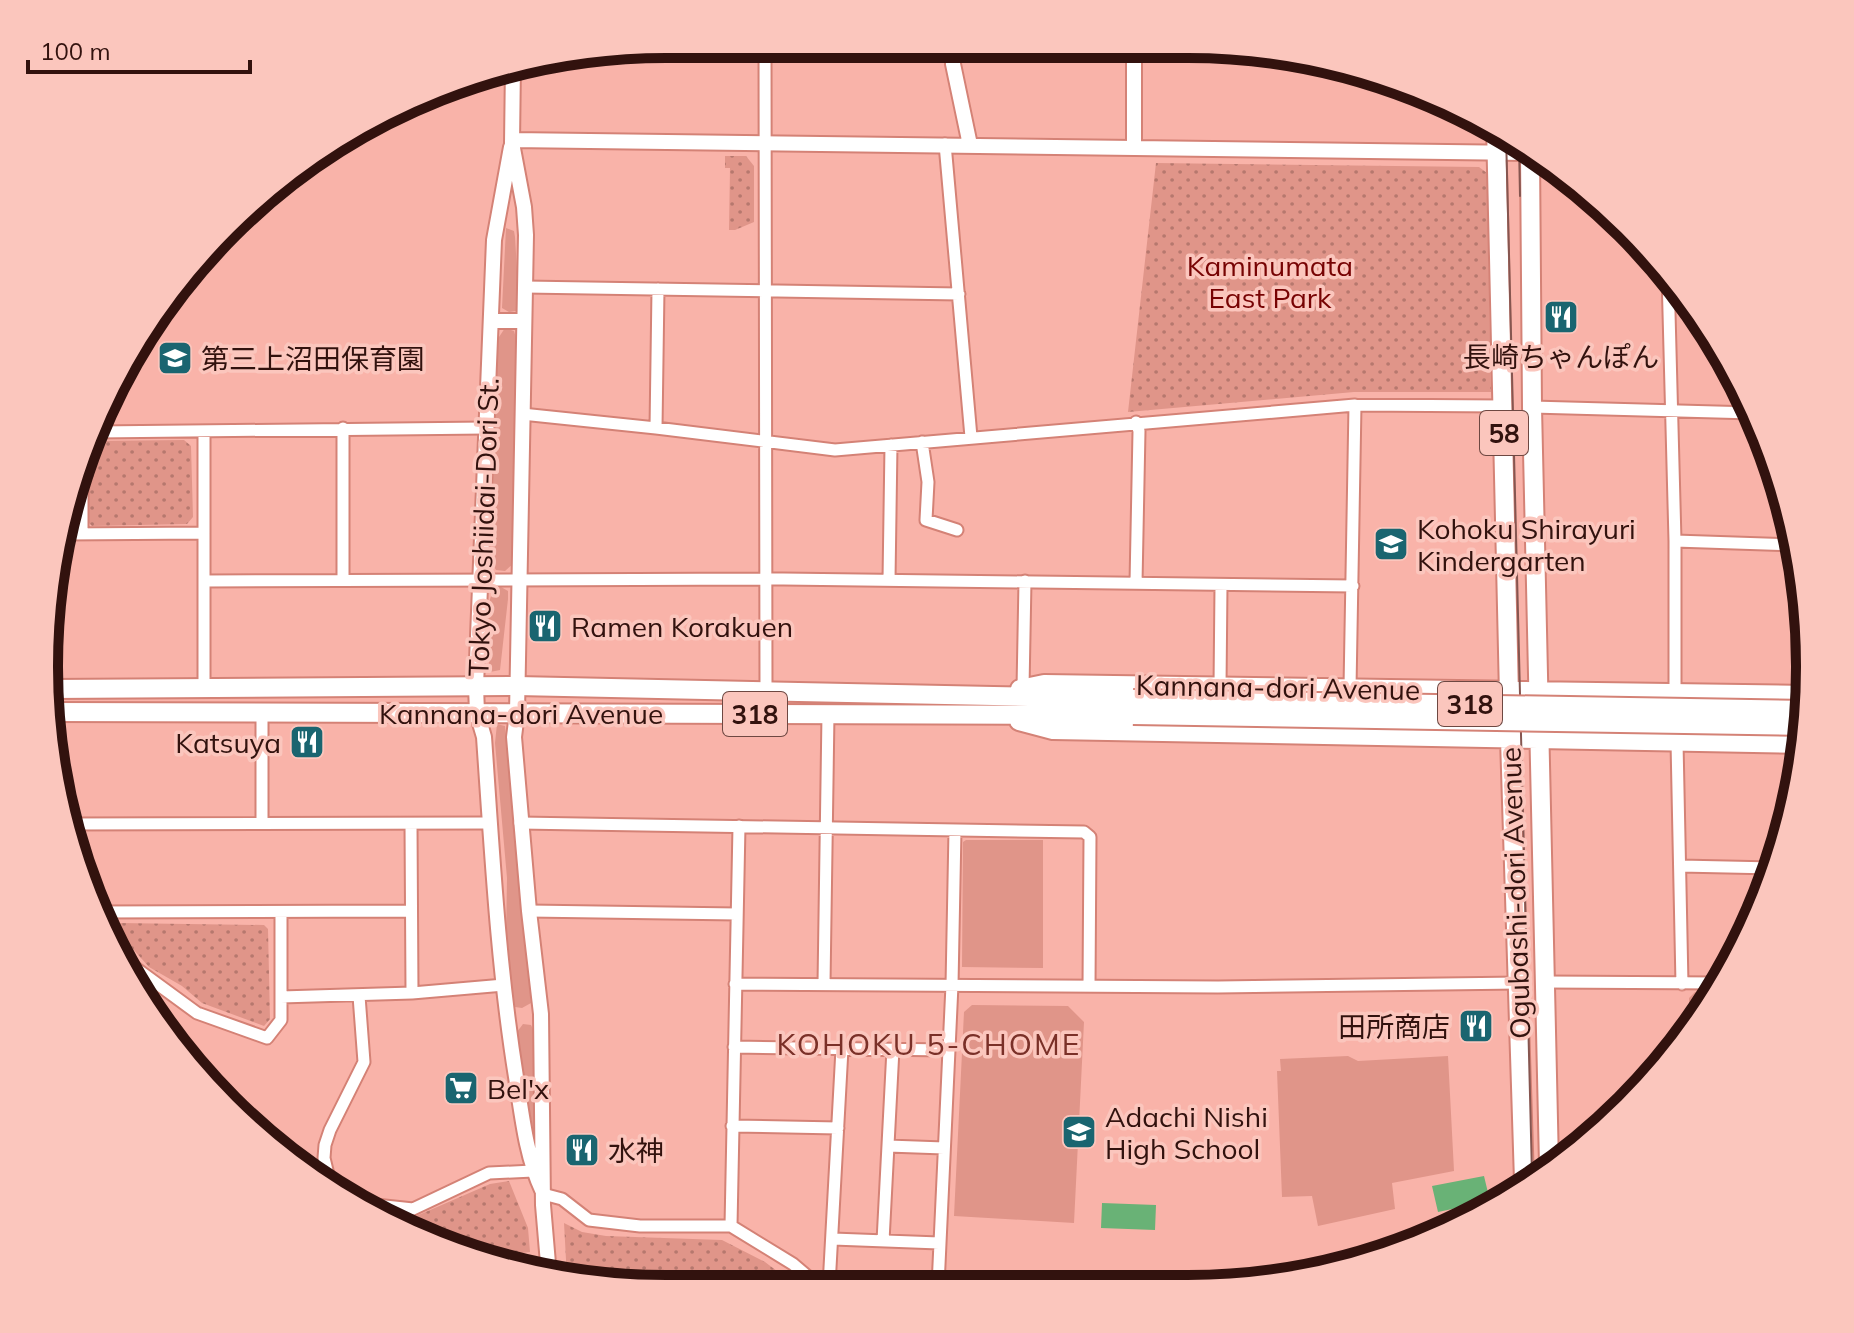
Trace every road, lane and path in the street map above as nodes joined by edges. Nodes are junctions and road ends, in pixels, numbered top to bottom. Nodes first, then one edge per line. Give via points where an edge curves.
1 (765, 58) edge
2 (953, 58) edge
3 (1134, 58) edge
4 (513, 78) edge
5 (512, 141) junction
6 (765, 142) junction
7 (1497, 143) edge
8 (945, 144) junction
9 (970, 145) junction
10 (1134, 147) junction
11 (1497, 152) junction
12 (1512, 152) edge
13 (1530, 164) edge
14 (525, 287) junction
15 (658, 289) junction
16 (766, 291) junction
17 (959, 294) junction
18 (1670, 296) edge
19 (491, 321) junction
20 (524, 321) junction
21 (1355, 405) junction
22 (1503, 406) junction
23 (1532, 407) junction
24 (1671, 411) junction
25 (1740, 413) edge
26 (522, 414) junction
27 (1136, 422) junction
28 (343, 428) junction
29 (486, 428) junction
30 (656, 428) junction
31 (204, 431) junction
32 (105, 432) edge
33 (971, 437) junction
34 (766, 442) junction
35 (922, 442) junction
36 (891, 445) junction
37 (82, 499) edge
38 (957, 530) dead end
39 (204, 533) junction
40 (73, 534) edge
41 (82, 534) junction
42 (1675, 541) junction
43 (1783, 545) edge
44 (343, 579) junction
45 (482, 579) junction
46 (518, 579) junction
47 (767, 579) junction
48 (889, 580) junction
49 (205, 581) junction
50 (1025, 581) junction
51 (1136, 583) junction
52 (1221, 586) junction
53 (1353, 586) junction
54 (476, 686) junction
55 (517, 686) junction
56 (1220, 686) junction
57 (204, 688) junction
58 (1023, 688) junction
59 (1350, 688) junction
60 (59, 689) edge
61 (1509, 689) junction
62 (1539, 690) junction
63 (766, 692) junction
64 (1675, 692) junction
65 (989, 695) junction
66 (1795, 695) edge
67 (1133, 707) junction
68 (1795, 710) edge
69 (60, 712) edge
70 (262, 712) junction
71 (477, 713) junction
72 (517, 713) junction
73 (828, 714) junction
74 (993, 715) junction
75 (1793, 726) edge
76 (1510, 739) junction
77 (1540, 739) junction
78 (1677, 742) junction
79 (1791, 744) edge
80 (262, 823) junction
81 (490, 823) junction
82 (520, 823) junction
83 (411, 824) junction
84 (80, 826) edge
85 (739, 826) junction
86 (826, 827) junction
87 (955, 830) junction
88 (1680, 866) junction
89 (1762, 868) edge
90 (411, 911) junction
91 (529, 911) junction
92 (110, 912) edge
93 (281, 912) junction
94 (737, 914) junction
95 (140, 971) edge
96 (1545, 982) junction
97 (1519, 983) junction
98 (1706, 983) edge
99 (735, 984) junction
100 (824, 984) junction
101 (1682, 984) junction
102 (504, 985) junction
103 (952, 985) junction
104 (1089, 986) junction
105 (412, 993) junction
106 (359, 996) junction
107 (281, 997) junction
108 (734, 1047) junction
109 (842, 1049) junction
110 (893, 1049) junction
111 (948, 1050) junction
112 (732, 1126) junction
113 (838, 1128) junction
114 (888, 1146) junction
115 (944, 1148) junction
116 (1549, 1156) edge
117 (327, 1171) edge
118 (533, 1171) junction
119 (1524, 1173) edge
120 (543, 1194) junction
121 (386, 1206) edge
122 (731, 1226) junction
123 (833, 1239) junction
124 (883, 1241) junction
125 (939, 1243) junction
126 (548, 1263) edge
127 (806, 1275) edge
128 (830, 1275) edge
129 (938, 1275) edge

1 - 6 street
2 - 9 street
3 - 10 street
4 - 5 street, Tokyo Joshiidai-Dori St.
5 - 6 street
5 - 14 street, Tokyo Joshiidai-Dori St. via 524,207
5 - 19 street, Tokyo Joshiidai-Dori St. via 494,240
6 - 8 street
6 - 16 street
7 - 11 main road, Ogubashi-dori Avenue / 58
8 - 9 street
8 - 17 street
9 - 10 street
10 - 11 street
11 - 12 street
11 - 22 main road, Ogubashi-dori Avenue / 58
13 - 23 main road, 58
14 - 15 street
14 - 20 street, Tokyo Joshiidai-Dori St.
15 - 16 street
15 - 30 street
16 - 17 street
16 - 34 street
17 - 33 street
18 - 24 street
19 - 20 street
19 - 29 street, Tokyo Joshiidai-Dori St.
20 - 26 street, Tokyo Joshiidai-Dori St.
21 - 22 street
21 - 27 street
21 - 53 street
22 - 61 main road, Ogubashi-dori Avenue / 58
23 - 24 street
23 - 62 main road, 58
24 - 25 street
24 - 42 street
26 - 30 street
26 - 46 street, Tokyo Joshiidai-Dori St.
27 - 33 street
27 - 51 street
28 - 29 street
28 - 31 street
28 - 44 street
29 - 45 street, Tokyo Joshiidai-Dori St.
30 - 34 street
31 - 32 street
31 - 39 street
33 - 35 street
34 - 36 street via 835,450
34 - 47 street
35 - 36 street
35 - 38 street via 926,520
36 - 48 street
37 - 41 street
39 - 41 street
39 - 49 street
40 - 41 street
42 - 43 street
42 - 64 street
44 - 45 street
44 - 49 street
45 - 46 street
45 - 54 street, Tokyo Joshiidai-Dori St.
46 - 47 street
46 - 55 street, Tokyo Joshiidai-Dori St.
47 - 48 street
47 - 63 street
48 - 50 street
49 - 57 street
50 - 51 street
50 - 58 street
51 - 52 street
52 - 53 street
52 - 56 street
53 - 59 street
54 - 55 main road, Kannana-dori Avenue / 318
54 - 57 main road, Kannana-dori Avenue / 318
54 - 71 street, Tokyo Joshiidai-Dori St.
55 - 63 main road, Kannana-dori Avenue / 318
55 - 72 street, Tokyo Joshiidai-Dori St.
56 - 58 main road, Kannana-dori Avenue / 318
56 - 59 main road, Kannana-dori Avenue / 318
57 - 60 main road, Kannana-dori Avenue / 318
58 - 65 main road, Kannana-dori Avenue / 318
59 - 61 main road, Kannana-dori Avenue / 318
61 - 62 main road, Kannana-dori Avenue / 318
61 - 76 main road, Ogubashi-dori Avenue / 58
62 - 64 main road, Kannana-dori Avenue / 318
62 - 77 main road, 58
63 - 65 main road, Kannana-dori Avenue / 318
64 - 66 main road, Kannana-dori Avenue / 318
65 - 67 main road, Kannana-dori Avenue / 318
67 - 68 main road, Kannana-dori Avenue / 318, bridge
67 - 74 main road, Kannana-dori Avenue / 318
67 - 75 main road, Kannana-dori Avenue / 318, bridge
69 - 70 main road, Kannana-dori Avenue / 318
70 - 71 main road, Kannana-dori Avenue / 318
70 - 80 street
71 - 72 main road, Kannana-dori Avenue / 318
71 - 81 street, Tokyo Joshiidai-Dori St. via 484,737
72 - 73 main road, Kannana-dori Avenue / 318
72 - 82 street, Tokyo Joshiidai-Dori St.
73 - 74 main road, Kannana-dori Avenue / 318
73 - 86 street
74 - 76 main road, Kannana-dori Avenue / 318 via 1053,730
76 - 77 main road, Kannana-dori Avenue / 318
76 - 97 main road, Ogubashi-dori Avenue / 58
77 - 78 main road, Kannana-dori Avenue / 318
77 - 96 main road, 58
78 - 79 main road, Kannana-dori Avenue / 318
78 - 88 street
80 - 83 street
80 - 84 street
81 - 83 street
81 - 102 street, Tokyo Joshiidai-Dori St.
82 - 85 street
82 - 91 street, Tokyo Joshiidai-Dori St.
83 - 90 street
85 - 86 street
85 - 94 street
86 - 87 street
86 - 100 street
87 - 103 street
87 - 104 street via 1084,832 1090,837
88 - 89 street
88 - 101 street
90 - 93 street
90 - 105 street
91 - 94 street
91 - 120 street, Tokyo Joshiidai-Dori St. via 544,1052
92 - 93 street
93 - 107 street
94 - 99 street
95 - 107 street via 197,1013 267,1038 281,1020
96 - 101 street
96 - 116 main road, 58
97 - 104 street
97 - 119 main road, Ogubashi-dori Avenue / 58
98 - 101 street
99 - 100 street
99 - 108 street
100 - 103 street
102 - 105 street
102 - 118 street, Tokyo Joshiidai-Dori St.
103 - 104 street
103 - 111 street
105 - 106 street
106 - 107 street
106 - 117 street via 364,1062 330,1130 324,1158
108 - 109 street
108 - 112 street
109 - 110 street
109 - 113 street
110 - 111 street
110 - 114 street
111 - 115 street
112 - 113 street
112 - 122 street
113 - 123 street
114 - 115 street
114 - 124 street
115 - 125 street
118 - 120 street, Tokyo Joshiidai-Dori St.
118 - 121 street via 489,1173 413,1209
120 - 122 street via 562,1199 589,1220
120 - 126 street, Tokyo Joshiidai-Dori St.
122 - 127 street
123 - 124 street
123 - 128 street
124 - 125 street
125 - 129 street

